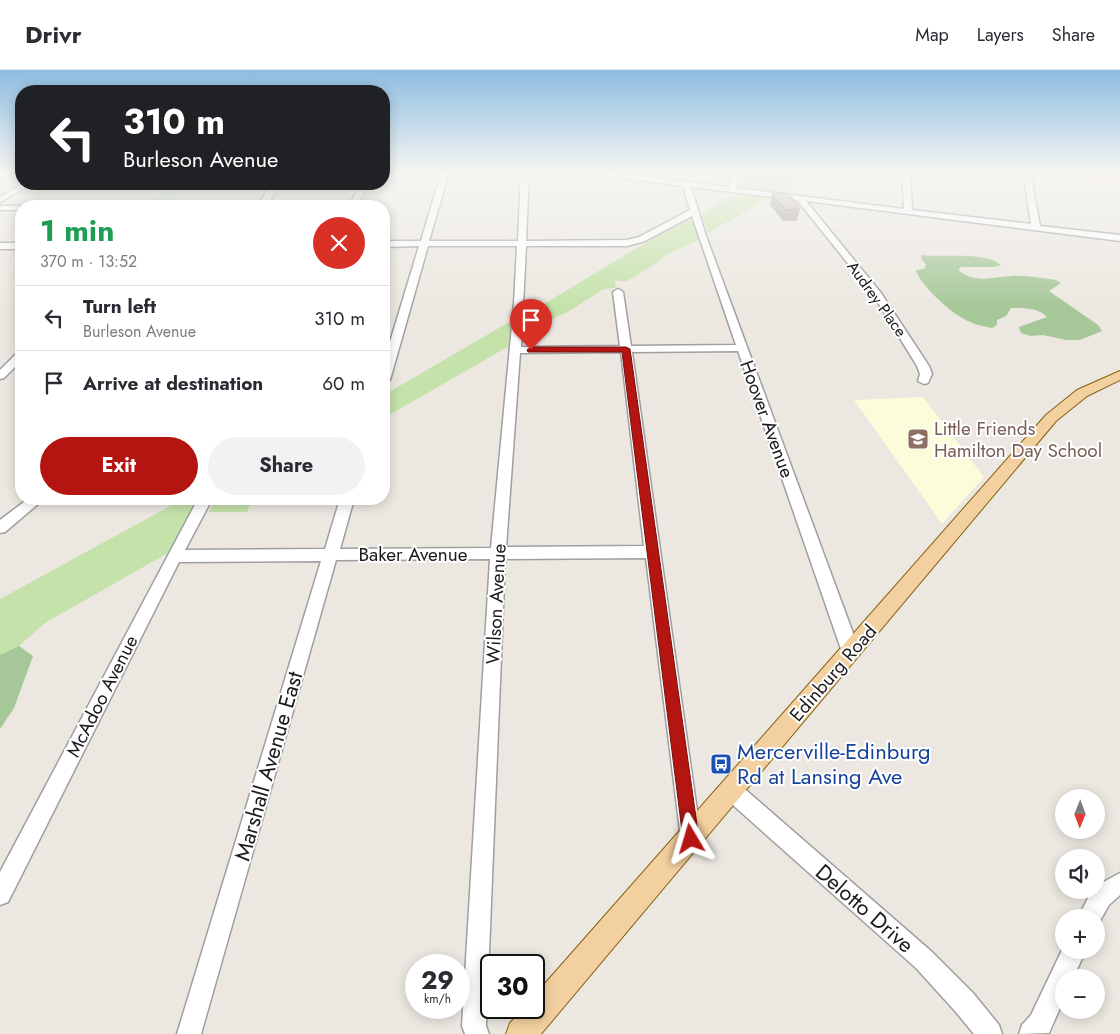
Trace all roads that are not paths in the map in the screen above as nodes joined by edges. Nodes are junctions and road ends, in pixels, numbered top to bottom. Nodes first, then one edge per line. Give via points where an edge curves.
1 (432, 218) edge
2 (523, 218) edge
3 (681, 218) edge
4 (697, 218) edge
5 (815, 218) edge
6 (956, 218) edge
7 (1034, 218) edge
8 (1036, 228) junction
9 (1120, 238) edge
10 (390, 244) edge
11 (424, 244) junction
12 (522, 244) junction
13 (0, 246) edge
14 (15, 246) edge
15 (618, 292) dead end
16 (742, 348) junction
17 (626, 349) junction
18 (515, 350) junction
19 (390, 360) edge
20 (15, 361) edge
21 (1120, 374) edge
22 (0, 376) edge
23 (924, 381) dead end
24 (29, 505) edge
25 (202, 505) edge
26 (345, 505) edge
27 (0, 528) edge
28 (653, 552) junction
29 (498, 553) junction
30 (331, 554) junction
31 (174, 556) junction
32 (851, 652) junction
33 (732, 791) junction
34 (691, 839) junction
35 (1120, 884) edge
36 (0, 894) edge
37 (1093, 909) edge
38 (1070, 959) edge
39 (189, 1034) edge
40 (477, 1034) edge
41 (521, 1034) edge
42 (990, 1034) edge
43 (1031, 1034) edge

1 - 11 street
2 - 12 street, Wilson Avenue
3 - 12 street via 636,241
4 - 16 street, Hoover Avenue
5 - 23 street, Audrey Place via 878,295 923,366
6 - 8 street
7 - 8 street
8 - 9 street
10 - 11 street
11 - 12 street
11 - 19 street
12 - 18 street, Wilson Avenue
13 - 14 street
15 - 17 street
16 - 17 street
16 - 32 street, Hoover Avenue
17 - 18 street
17 - 28 street
18 - 29 street, Wilson Avenue
20 - 22 street
21 - 32 main road, Edinburg Road via 1082,393 1051,418
24 - 27 street
25 - 31 street, McAdoo Avenue
26 - 30 street, Marshall Avenue East
28 - 29 street, Baker Avenue
28 - 34 street
29 - 30 street, Baker Avenue
29 - 40 street, Wilson Avenue via 474,1026
30 - 31 street, Baker Avenue
30 - 39 street, Marshall Avenue East
31 - 36 street, McAdoo Avenue
32 - 33 main road, Edinburg Road
33 - 34 main road, Edinburg Road
33 - 42 street, Delotto Drive via 924,960
34 - 41 main road, Edinburg Road
35 - 37 street via 1097,900
38 - 43 street via 1040,1024

